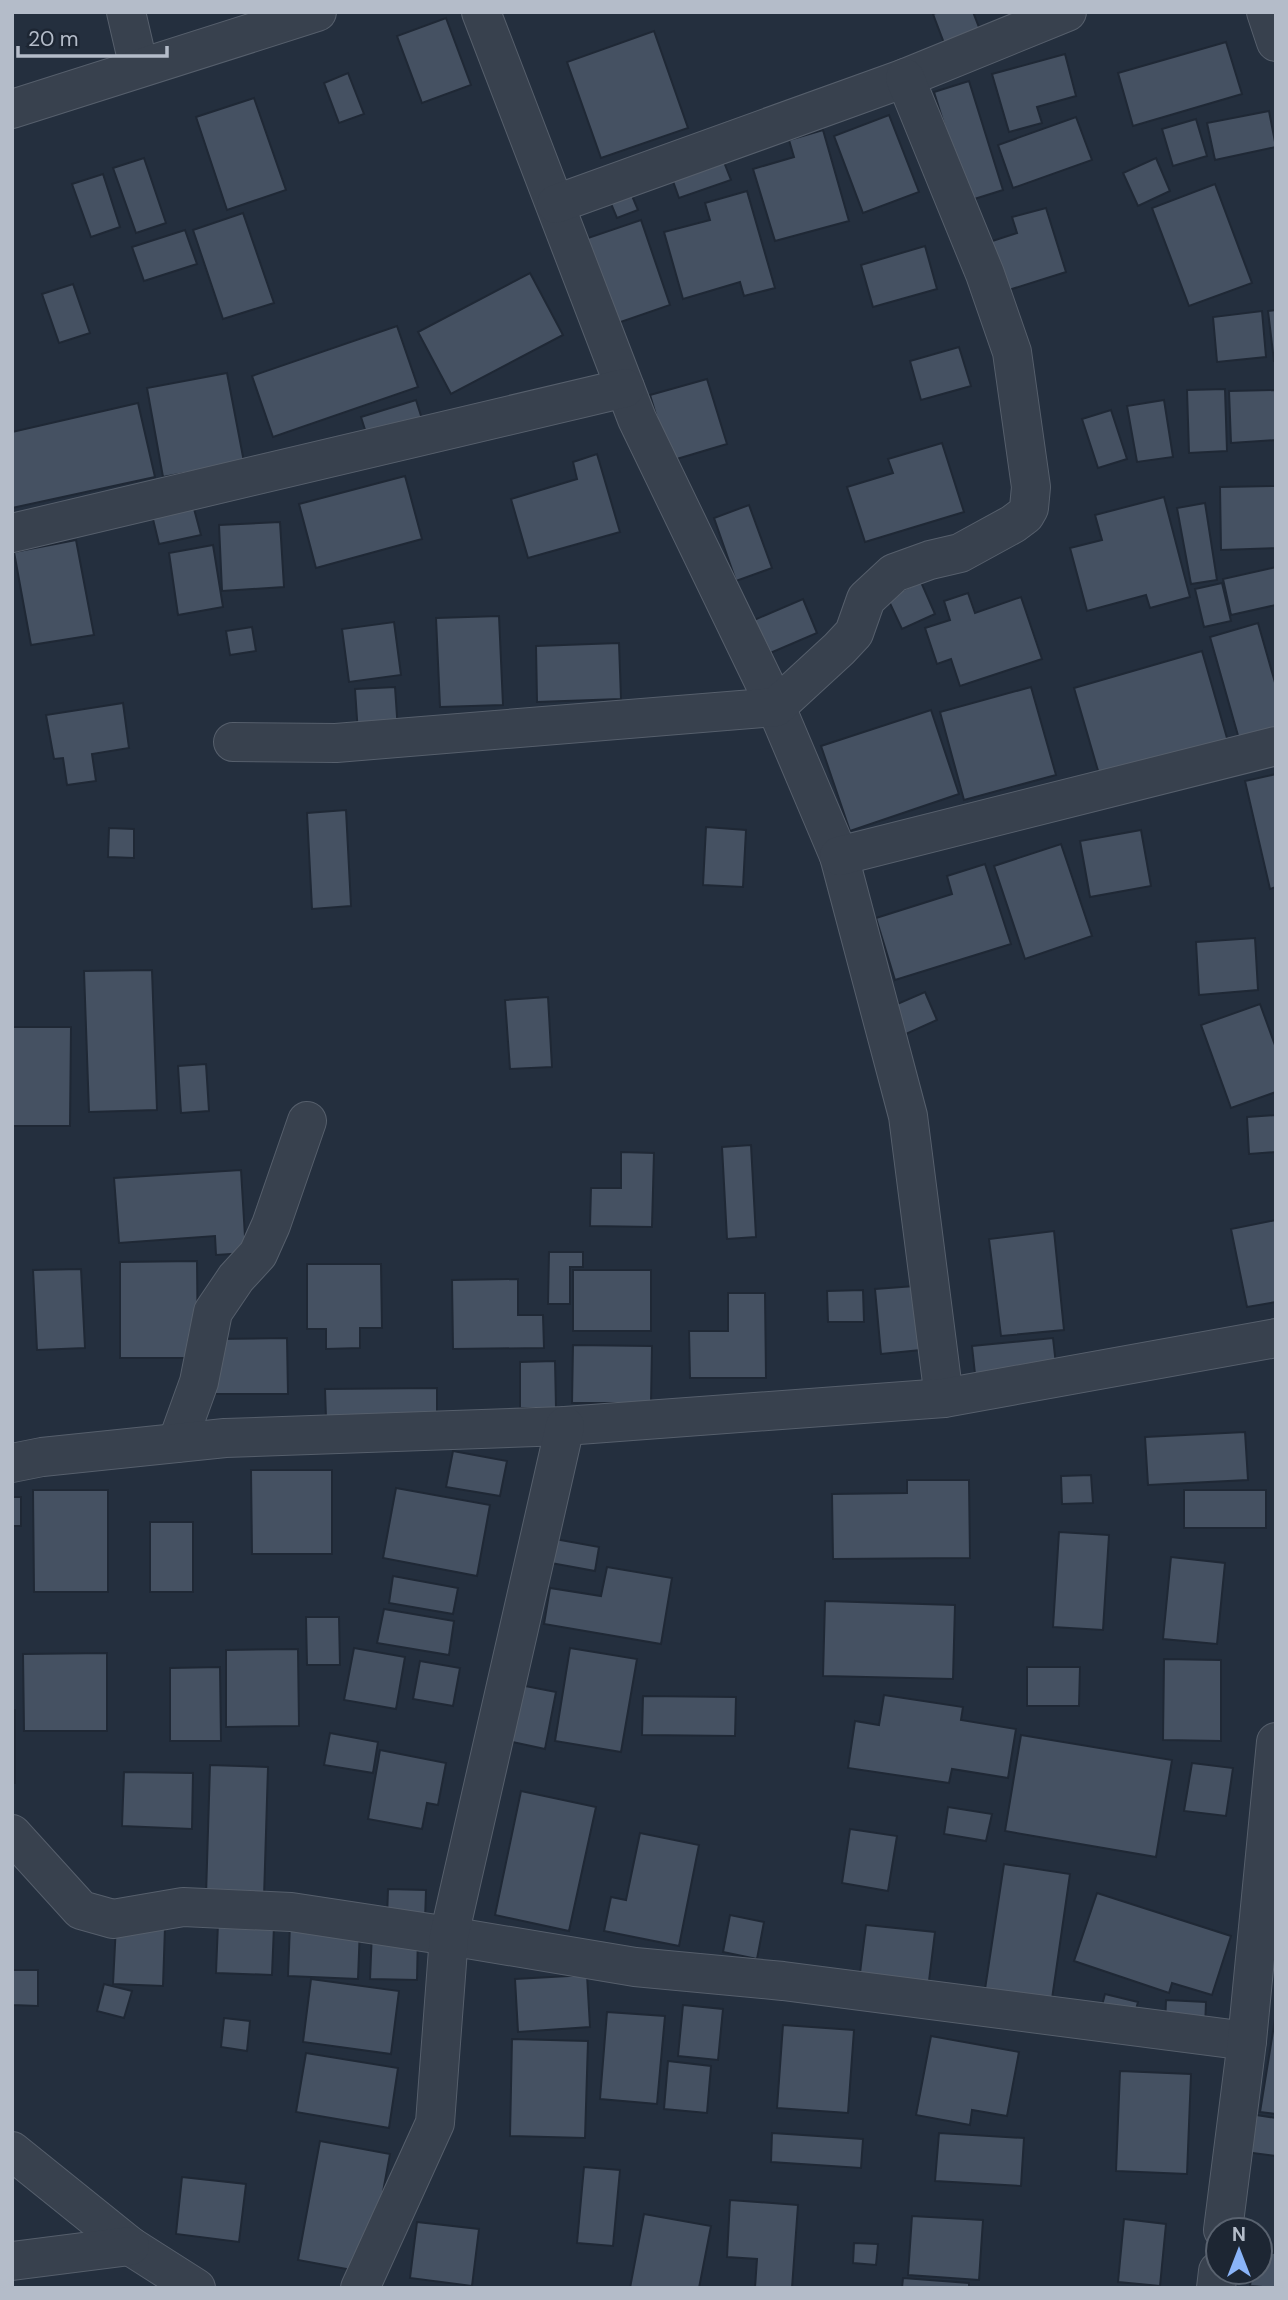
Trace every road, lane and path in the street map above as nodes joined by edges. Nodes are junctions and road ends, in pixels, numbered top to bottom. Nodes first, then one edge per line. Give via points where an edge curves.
1 (126, 12) edge
2 (317, 12) edge
3 (481, 12) edge
4 (1067, 12) edge
5 (1266, 12) edge
6 (1276, 42) edge
7 (139, 68) junction
8 (905, 78) junction
9 (12, 109) edge
10 (556, 204) junction
11 (625, 388) junction
12 (12, 533) edge
13 (776, 707) junction
14 (233, 742) dead end
15 (1276, 746) edge
16 (839, 856) junction
17 (307, 1121) dead end
18 (1276, 1338) edge
19 (944, 1398) junction
20 (565, 1426) junction
21 (177, 1443) junction
22 (12, 1463) edge
23 (1276, 1742) edge
24 (12, 1834) edge
25 (1268, 1884) edge
26 (449, 1936) junction
27 (1247, 2041) junction
28 (12, 2151) edge
29 (1225, 2216) edge
30 (130, 2246) junction
31 (12, 2261) edge
32 (196, 2288) edge
33 (360, 2288) edge

1 - 7 street
2 - 7 street
3 - 10 street
4 - 8 street
5 - 6 street
7 - 9 street
8 - 10 street
8 - 13 street via 1012,352 1031,500 1025,515 960,553 894,573 866,599 854,633
10 - 11 street
11 - 12 street
11 - 13 street
13 - 14 street via 336,743
13 - 16 street
15 - 16 street
16 - 19 street via 908,1116
17 - 21 street via 258,1254 213,1312 199,1382
18 - 19 street
19 - 20 street
20 - 21 street
20 - 26 street
21 - 22 street
23 - 25 street
24 - 26 street via 71,1902 100,1917 183,1908 291,1912
25 - 27 street
26 - 27 street via 635,1967 783,1981
26 - 33 street via 435,2123
27 - 29 street
28 - 30 street
30 - 31 street
30 - 32 street

